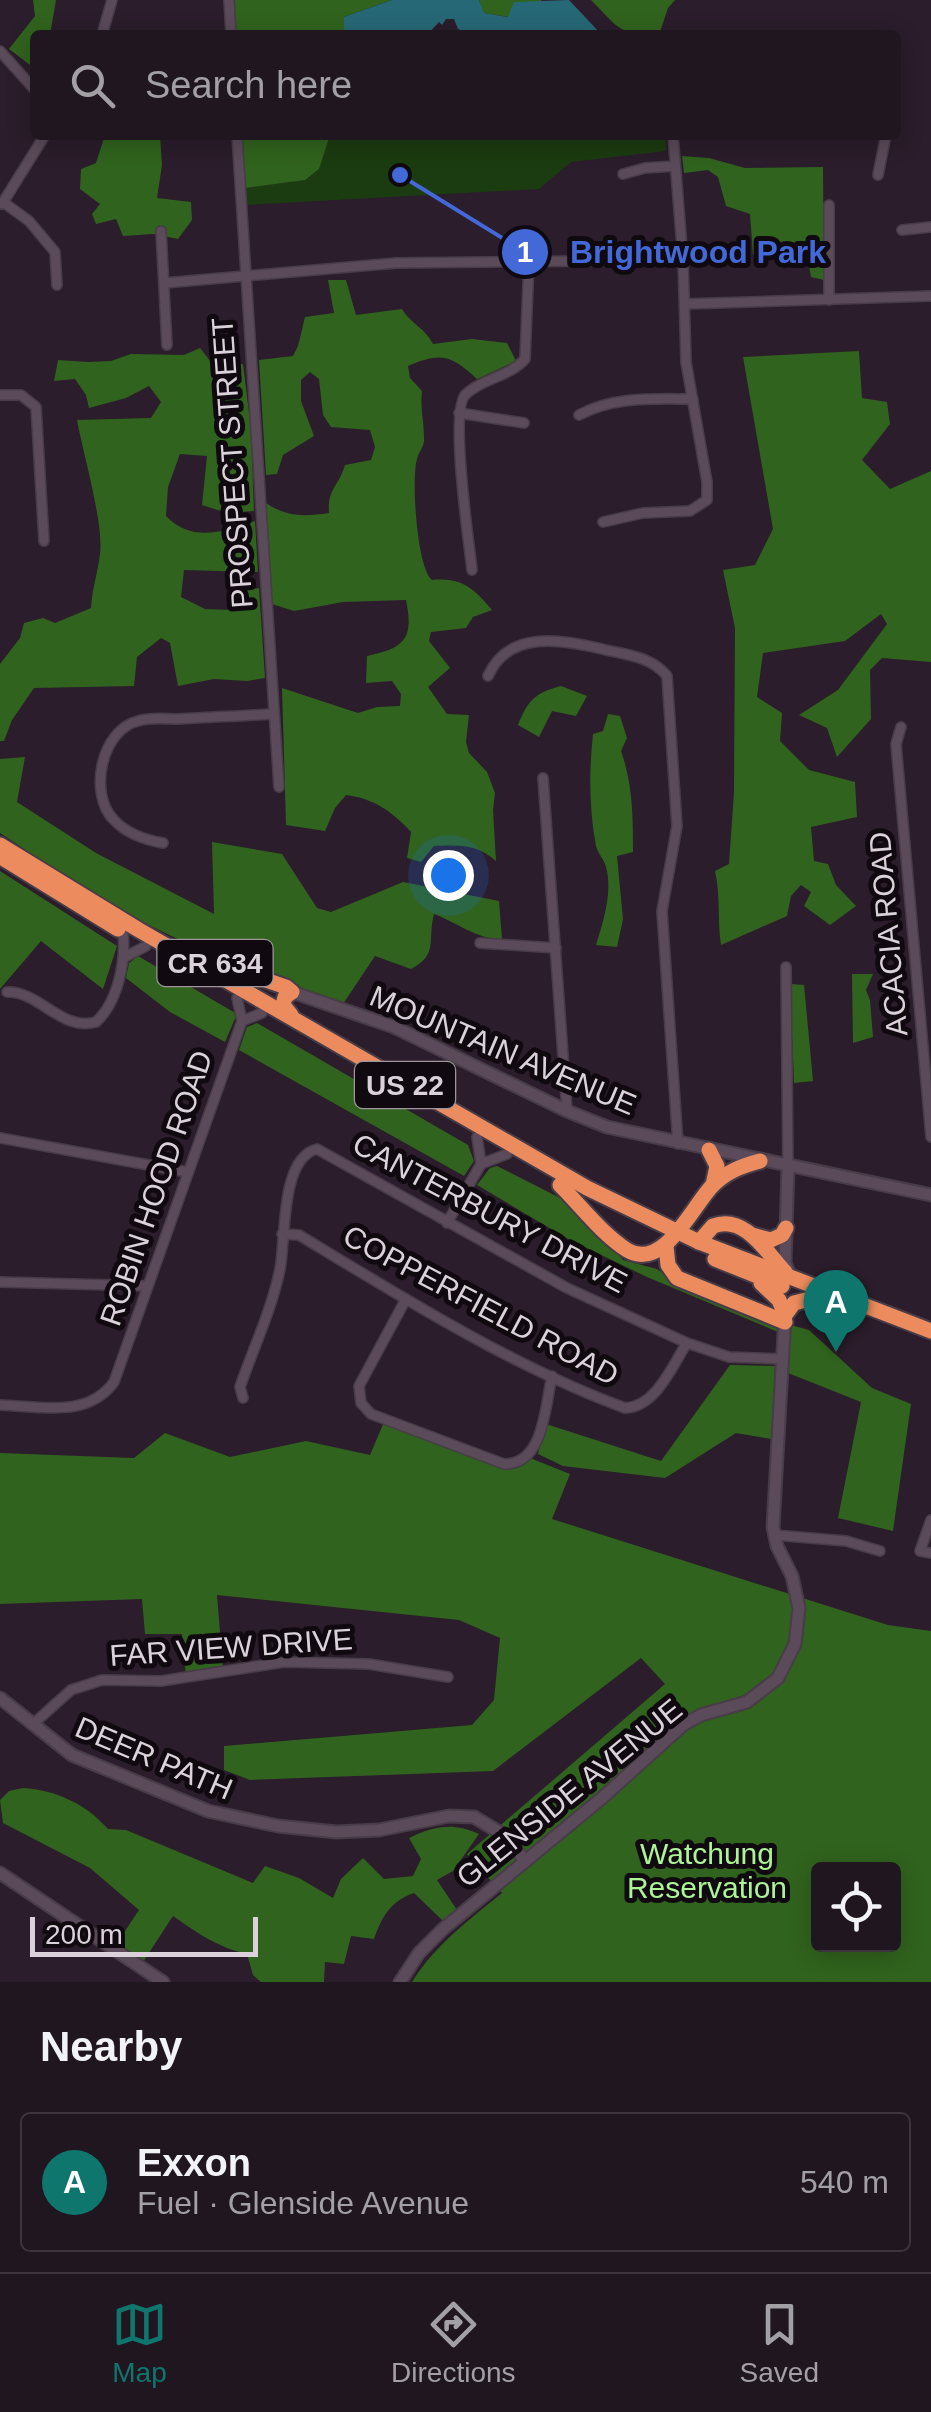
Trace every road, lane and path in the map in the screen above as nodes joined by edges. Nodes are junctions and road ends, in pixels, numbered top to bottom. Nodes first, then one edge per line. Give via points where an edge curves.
1 (112, 0) edge
2 (229, 0) edge
3 (103, 30) edge
4 (231, 30) edge
5 (0, 51) edge
6 (30, 84) edge
7 (42, 140) edge
8 (237, 140) edge
9 (672, 140) edge
10 (885, 140) edge
11 (675, 166) junction
12 (623, 174) dead end
13 (878, 176) dead end
14 (2, 204) edge
15 (829, 205) dead end
16 (931, 228) edge
17 (902, 230) dead end
18 (161, 231) dead end
19 (684, 260) junction
20 (528, 262) junction
21 (245, 275) junction
22 (164, 283) junction
23 (57, 285) dead end
24 (931, 296) edge
25 (829, 300) junction
26 (685, 304) junction
27 (167, 344) dead end
28 (0, 396) edge
29 (693, 398) junction
30 (459, 413) junction
31 (578, 415) dead end
32 (524, 423) dead end
33 (603, 522) dead end
34 (44, 541) dead end
35 (472, 570) dead end
36 (488, 676) dead end
37 (272, 714) junction
38 (901, 727) dead end
39 (543, 778) dead end
40 (279, 788) dead end
41 (163, 843) dead end
42 (0, 845) edge
43 (0, 857) edge
44 (131, 931) junction
45 (480, 944) dead end
46 (146, 946) junction
47 (556, 948) junction
48 (125, 957) junction
49 (786, 967) dead end
50 (7, 992) dead end
51 (292, 992) junction
52 (237, 998) junction
53 (262, 1012) junction
54 (242, 1021) junction
55 (298, 1022) junction
56 (567, 1111) junction
57 (476, 1137) junction
58 (0, 1138) edge
59 (931, 1138) edge
60 (678, 1144) junction
61 (709, 1150) junction
62 (507, 1154) junction
63 (760, 1161) junction
64 (481, 1164) junction
65 (788, 1166) junction
66 (188, 1172) junction
67 (560, 1185) junction
68 (713, 1185) junction
69 (931, 1195) edge
70 (446, 1223) junction
71 (786, 1228) junction
72 (748, 1233) junction
73 (282, 1234) junction
74 (670, 1239) junction
75 (702, 1248) junction
76 (754, 1275) junction
77 (791, 1279) junction
78 (0, 1282) edge
79 (148, 1286) junction
80 (814, 1298) junction
81 (406, 1300) junction
82 (785, 1318) junction
83 (931, 1331) edge
84 (931, 1342) edge
85 (687, 1343) junction
86 (782, 1359) junction
87 (552, 1376) junction
88 (243, 1398) dead end
89 (0, 1405) edge
90 (931, 1520) edge
91 (774, 1535) junction
92 (880, 1551) dead end
93 (925, 1552) edge
94 (448, 1676) dead end
95 (0, 1698) edge
96 (32, 1724) junction
97 (526, 1862) junction
98 (0, 1873) edge
99 (164, 1982) edge
100 (400, 1982) edge

1 - 3 street
2 - 4 street
5 - 6 street
7 - 14 street
8 - 21 street, PROSPECT STREET
9 - 11 street
10 - 13 street
11 - 12 street
11 - 19 street
14 - 23 street via 29,221 55,252
15 - 25 street
16 - 17 street
18 - 22 street
19 - 20 street
19 - 26 street
20 - 21 street via 396,263
20 - 30 street via 525,358 462,396
21 - 22 street
21 - 37 street, PROSPECT STREET
22 - 27 street
24 - 25 street
25 - 26 street
26 - 29 street
28 - 34 street via 21,395 36,407
29 - 31 street via 620,400
29 - 33 street via 707,500 690,511
30 - 32 street
30 - 35 street
36 - 60 street via 520,646 560,640 639,658 660,668 670,685 677,826 662,912
37 - 40 street, PROSPECT STREET
37 - 41 street via 136,721 114,740 100,770 106,807 127,830
38 - 59 street, ACACIA ROAD via 896,744
39 - 47 street
42 - 44 highway, US 22
43 - 44 highway, US 22
44 - 46 highway, US 22
44 - 48 street
44 - 51 highway, CR 634
44 - 55 highway, US 22
45 - 47 street
46 - 48 street
46 - 52 highway, US 22
47 - 56 street
48 - 50 street via 106,1009 90,1024 70,1022 22,991
49 - 65 street
51 - 55 highway, CR 634 via 282,1002
51 - 56 street, MOUNTAIN AVENUE / CR 634 via 421,1038
52 - 53 highway, US 22
52 - 54 street, ROBIN HOOD ROAD
53 - 54 street, ROBIN HOOD ROAD
53 - 57 highway, US 22
54 - 66 street, ROBIN HOOD ROAD
55 - 74 highway, US 22
56 - 60 street, MOUNTAIN AVENUE / CR 634
57 - 62 highway, US 22
57 - 64 street
58 - 66 street
60 - 61 street, MOUNTAIN AVENUE / CR 634
61 - 63 street, MOUNTAIN AVENUE / CR 634
61 - 68 highway via 717,1166
62 - 64 street
62 - 67 highway, US 22
63 - 65 street, MOUNTAIN AVENUE / CR 634
63 - 68 highway
64 - 70 street
65 - 69 street, MOUNTAIN AVENUE / CR 634
65 - 71 street
66 - 79 street, ROBIN HOOD ROAD
67 - 74 highway, US 22
67 - 74 highway via 626,1249 645,1254
68 - 74 highway
70 - 73 street, CANTERBURY DRIVE via 317,1149 298,1164
70 - 85 street, CANTERBURY DRIVE
71 - 72 highway via 771,1240
71 - 77 street
72 - 75 highway via 719,1223 705,1232
72 - 77 highway
73 - 81 street, COPPERFIELD ROAD via 299,1236
73 - 88 street, CANTERBURY DRIVE via 280,1270 240,1388
74 - 75 highway, US 22
74 - 82 highway via 668,1265 677,1278
75 - 76 highway, US 22
75 - 77 highway, US 22
76 - 80 highway, US 22
76 - 82 highway via 776,1296
77 - 83 highway, US 22
78 - 79 street
79 - 89 street, ROBIN HOOD ROAD via 118,1372 100,1398 80,1406
80 - 82 highway via 794,1303
80 - 84 highway, US 22
81 - 87 street, COPPERFIELD ROAD
81 - 87 street via 359,1386 371,1414 515,1464 536,1446
82 - 86 street, GLENSIDE AVENUE
85 - 86 street, CANTERBURY DRIVE via 730,1357
85 - 87 street, COPPERFIELD ROAD via 652,1397 637,1408
86 - 91 street, GLENSIDE AVENUE
90 - 93 street
91 - 92 street
91 - 97 street, GLENSIDE AVENUE via 799,1608 796,1644 778,1678 748,1702 684,1725
94 - 96 street, FAR VIEW DRIVE via 369,1664 284,1662 161,1681 102,1680 71,1690
95 - 96 street, DEER PATH
96 - 97 street, DEER PATH via 89,1764 230,1818 336,1832 474,1818 499,1832
97 - 100 street, GLENSIDE AVENUE via 442,1929
98 - 99 street

